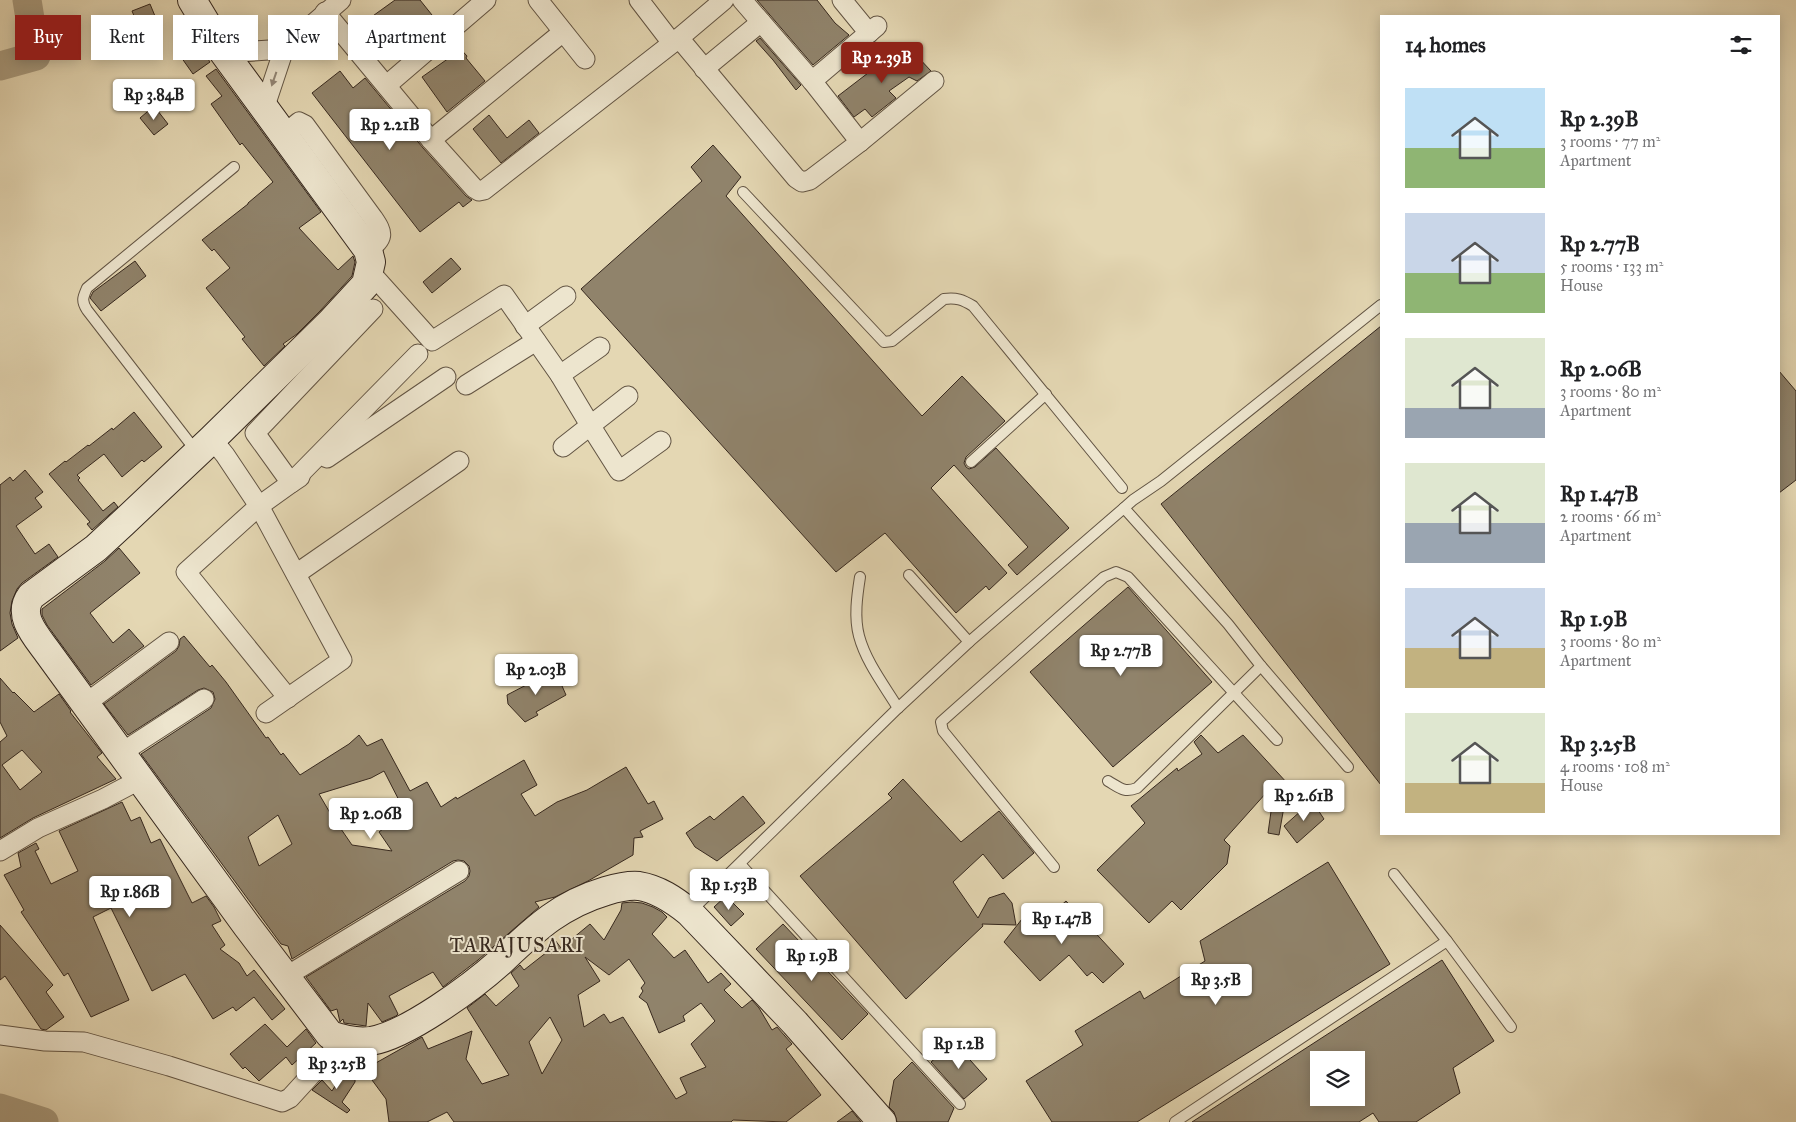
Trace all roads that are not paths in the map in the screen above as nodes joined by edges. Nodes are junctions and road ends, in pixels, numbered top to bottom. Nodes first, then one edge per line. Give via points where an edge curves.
1 (192, 0) edge
2 (341, 0) edge
3 (486, 0) edge
4 (538, 0) edge
5 (639, 0) edge
6 (724, 0) edge
7 (742, 0) edge
8 (842, 0) edge
9 (325, 12) junction
10 (201, 15) edge
11 (322, 15) edge
12 (761, 22) junction
13 (562, 32) junction
14 (675, 40) junction
15 (585, 59) dead end
16 (229, 60) edge
17 (280, 60) edge
18 (704, 69) junction
19 (812, 82) junction
20 (934, 82) dead end
21 (387, 85) junction
22 (264, 109) junction
23 (431, 140) junction
24 (860, 142) junction
25 (234, 167) dead end
26 (743, 192) dead end
27 (369, 261) junction
28 (566, 296) dead end
29 (1380, 307) edge
30 (372, 309) dead end
31 (525, 326) junction
32 (536, 341) junction
33 (600, 347) dead end
34 (418, 354) dead end
35 (560, 375) junction
36 (446, 377) dead end
37 (466, 385) dead end
38 (1046, 394) junction
39 (628, 396) dead end
40 (590, 425) junction
41 (661, 441) dead end
42 (204, 446) junction
43 (563, 447) dead end
44 (459, 461) dead end
45 (971, 462) dead end
46 (291, 483) junction
47 (1122, 488) dead end
48 (259, 506) junction
49 (1124, 508) junction
50 (296, 574) junction
51 (909, 575) dead end
52 (860, 577) dead end
53 (169, 642) dead end
54 (969, 642) junction
55 (1261, 666) junction
56 (1233, 693) junction
57 (204, 698) dead end
58 (288, 698) junction
59 (85, 704) junction
60 (898, 708) junction
61 (266, 713) dead end
62 (1277, 740) dead end
63 (121, 753) junction
64 (1348, 767) dead end
65 (141, 780) junction
66 (1108, 781) dead end
67 (0, 851) edge
68 (740, 864) junction
69 (1054, 867) dead end
70 (458, 871) dead end
71 (1394, 874) dead end
72 (689, 912) junction
73 (1447, 941) junction
74 (285, 977) junction
75 (1511, 1028) dead end
76 (0, 1035) edge
77 (344, 1040) junction
78 (960, 1104) dead end
79 (882, 1122) edge
80 (1175, 1122) edge

1 - 10 street
2 - 9 street
3 - 21 street
4 - 13 street
5 - 14 street
6 - 14 street
7 - 12 street
8 - 19 street via 873,30
9 - 11 street
9 - 21 street
12 - 18 street
12 - 19 street
13 - 15 street
13 - 23 street
14 - 18 street
14 - 23 street via 484,190 474,188
16 - 22 street
17 -> 22 street
18 - 24 street via 802,182 810,180
19 - 24 street
20 - 24 street
21 - 23 street
22 - 27 street via 321,184
25 - 42 lane via 87,288 82,298 87,310
26 - 38 lane via 884,342 892,342 944,299 963,301 973,306
27 - 31 street via 432,341 504,295
27 - 42 street via 366,284
28 - 31 street
29 - 49 lane via 1161,481 1132,498
30 - 46 street via 255,433
31 - 32 street
32 - 35 street
32 - 37 street
33 - 35 street
34 - 46 street
35 - 40 street
36 - 46 street
38 - 45 lane
38 - 47 lane
39 - 40 street
40 - 41 street via 619,471
40 - 43 street
42 - 48 street via 225,455
42 - 59 street via 96,548 26,602 27,622
44 - 50 street
46 - 48 street
48 - 50 street
48 - 58 street via 186,572
49 - 54 lane
49 - 55 lane via 1228,624
50 - 58 street via 342,660
51 - 54 lane
52 - 60 lane via 856,601 858,635 868,660
53 - 59 street
54 - 60 lane
55 - 56 lane
55 - 64 lane
56 - 62 lane
56 - 66 lane via 1137,788 1123,790
56 - 69 lane via 1128,577 1116,572 1104,577 941,722 943,731
57 - 63 street
58 - 61 street
59 - 63 street
60 - 68 lane
63 - 65 street
65 - 67 street via 38,828
65 - 74 street
68 - 72 lane
68 - 78 lane
70 - 74 street
71 - 73 lane
72 - 77 street via 657,891 638,886 615,888 588,896 557,912 499,963 426,1016 397,1032 372,1040
72 - 79 street via 795,1023
73 - 75 lane
73 - 80 lane
74 - 77 street via 330,1035
76 - 77 street via 84,1042 282,1102 290,1098

